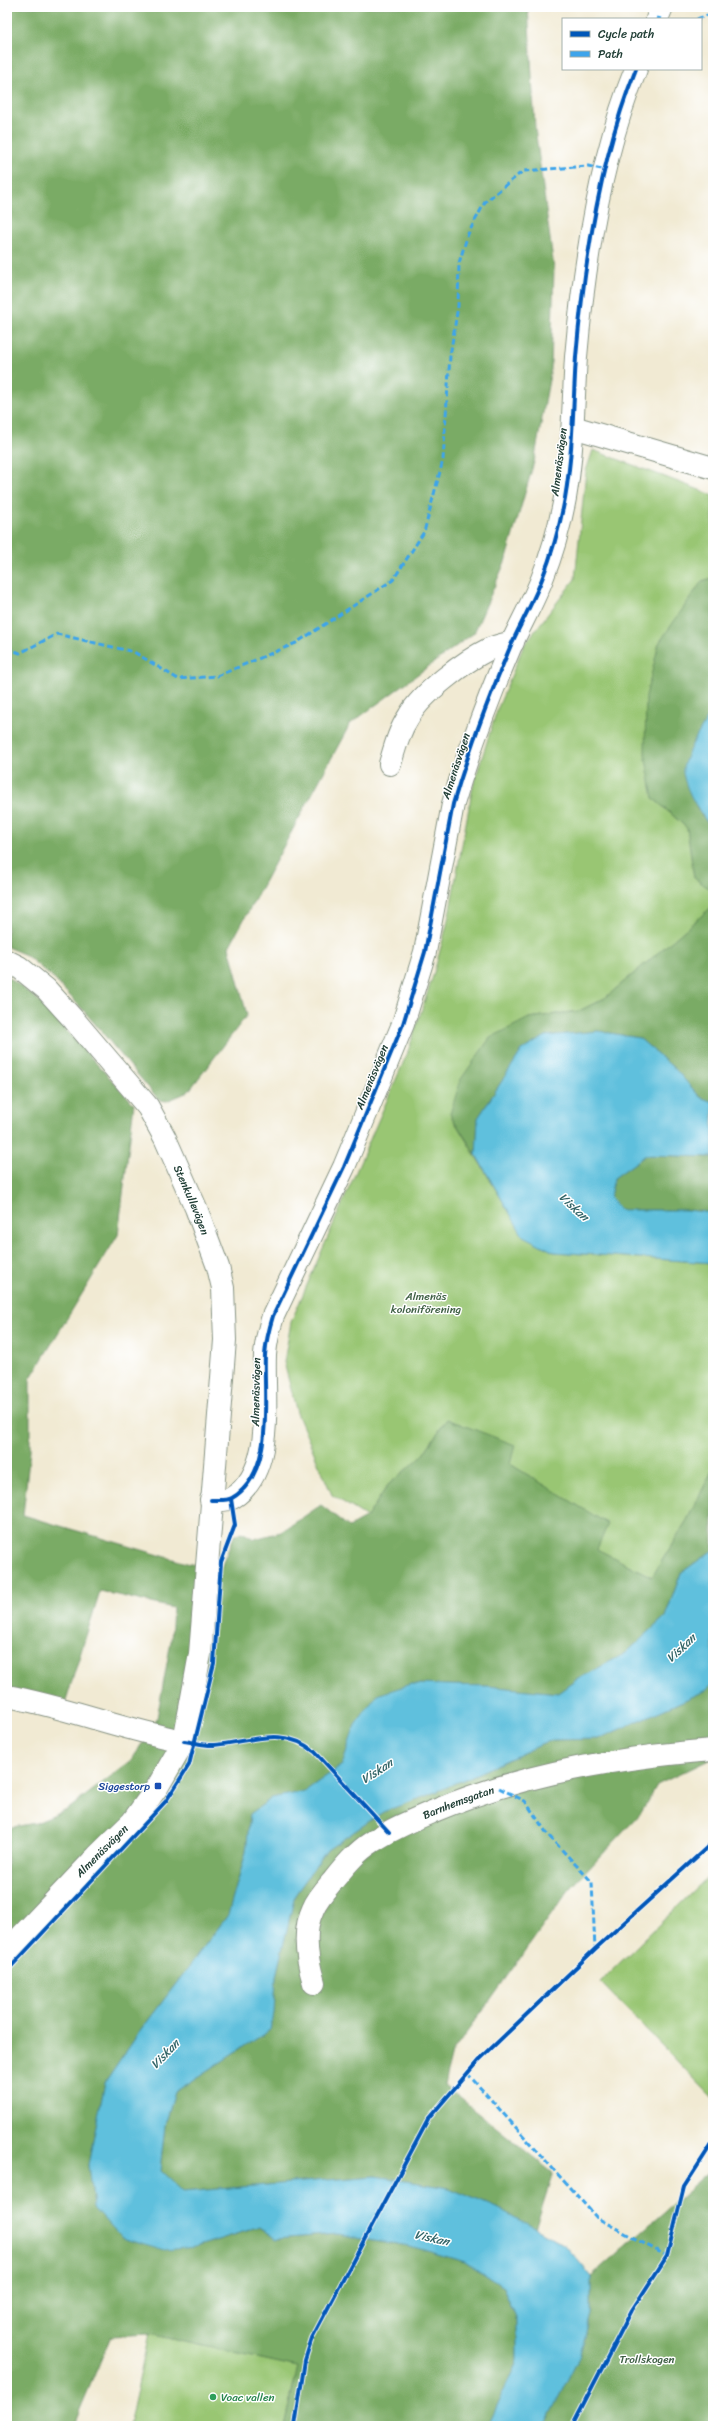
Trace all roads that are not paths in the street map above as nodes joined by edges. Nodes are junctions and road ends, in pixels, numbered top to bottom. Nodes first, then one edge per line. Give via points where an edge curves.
1 (662, 7) edge
2 (657, 18) edge
3 (636, 70) edge
4 (573, 427) junction
5 (713, 468) edge
6 (512, 642) junction
7 (390, 764) dead end
8 (7, 961) edge
9 (211, 1500) junction
10 (7, 1696) edge
11 (184, 1741) junction
12 (713, 1750) edge
13 (7, 1951) edge
14 (314, 1983) dead end

1 - 2 street
3 - 4 street, Almenäsvägen via 621,105 611,144 586,275 576,358
4 - 5 street
4 - 6 street, Almenäsvägen via 565,498 548,561
6 - 7 street via 491,648 466,662 431,692 410,714 399,734
6 - 9 street, Almenäsvägen via 472,744 455,798 425,952 403,1024 344,1167 273,1316 267,1334 264,1437 255,1472 241,1491 231,1499
8 - 9 street, Stenkullevägen via 19,967 46,990 148,1108 165,1138 207,1237 223,1288 225,1340
9 - 11 street, Almenäsvägen via 200,1654
10 - 11 street via 31,1700 143,1733
11 - 13 street, Almenäsvägen via 158,1786 132,1822
12 - 14 street, Barnhemsgatan via 605,1764 520,1781 462,1799 406,1823 371,1842 349,1861 312,1910 307,1938 308,1960

